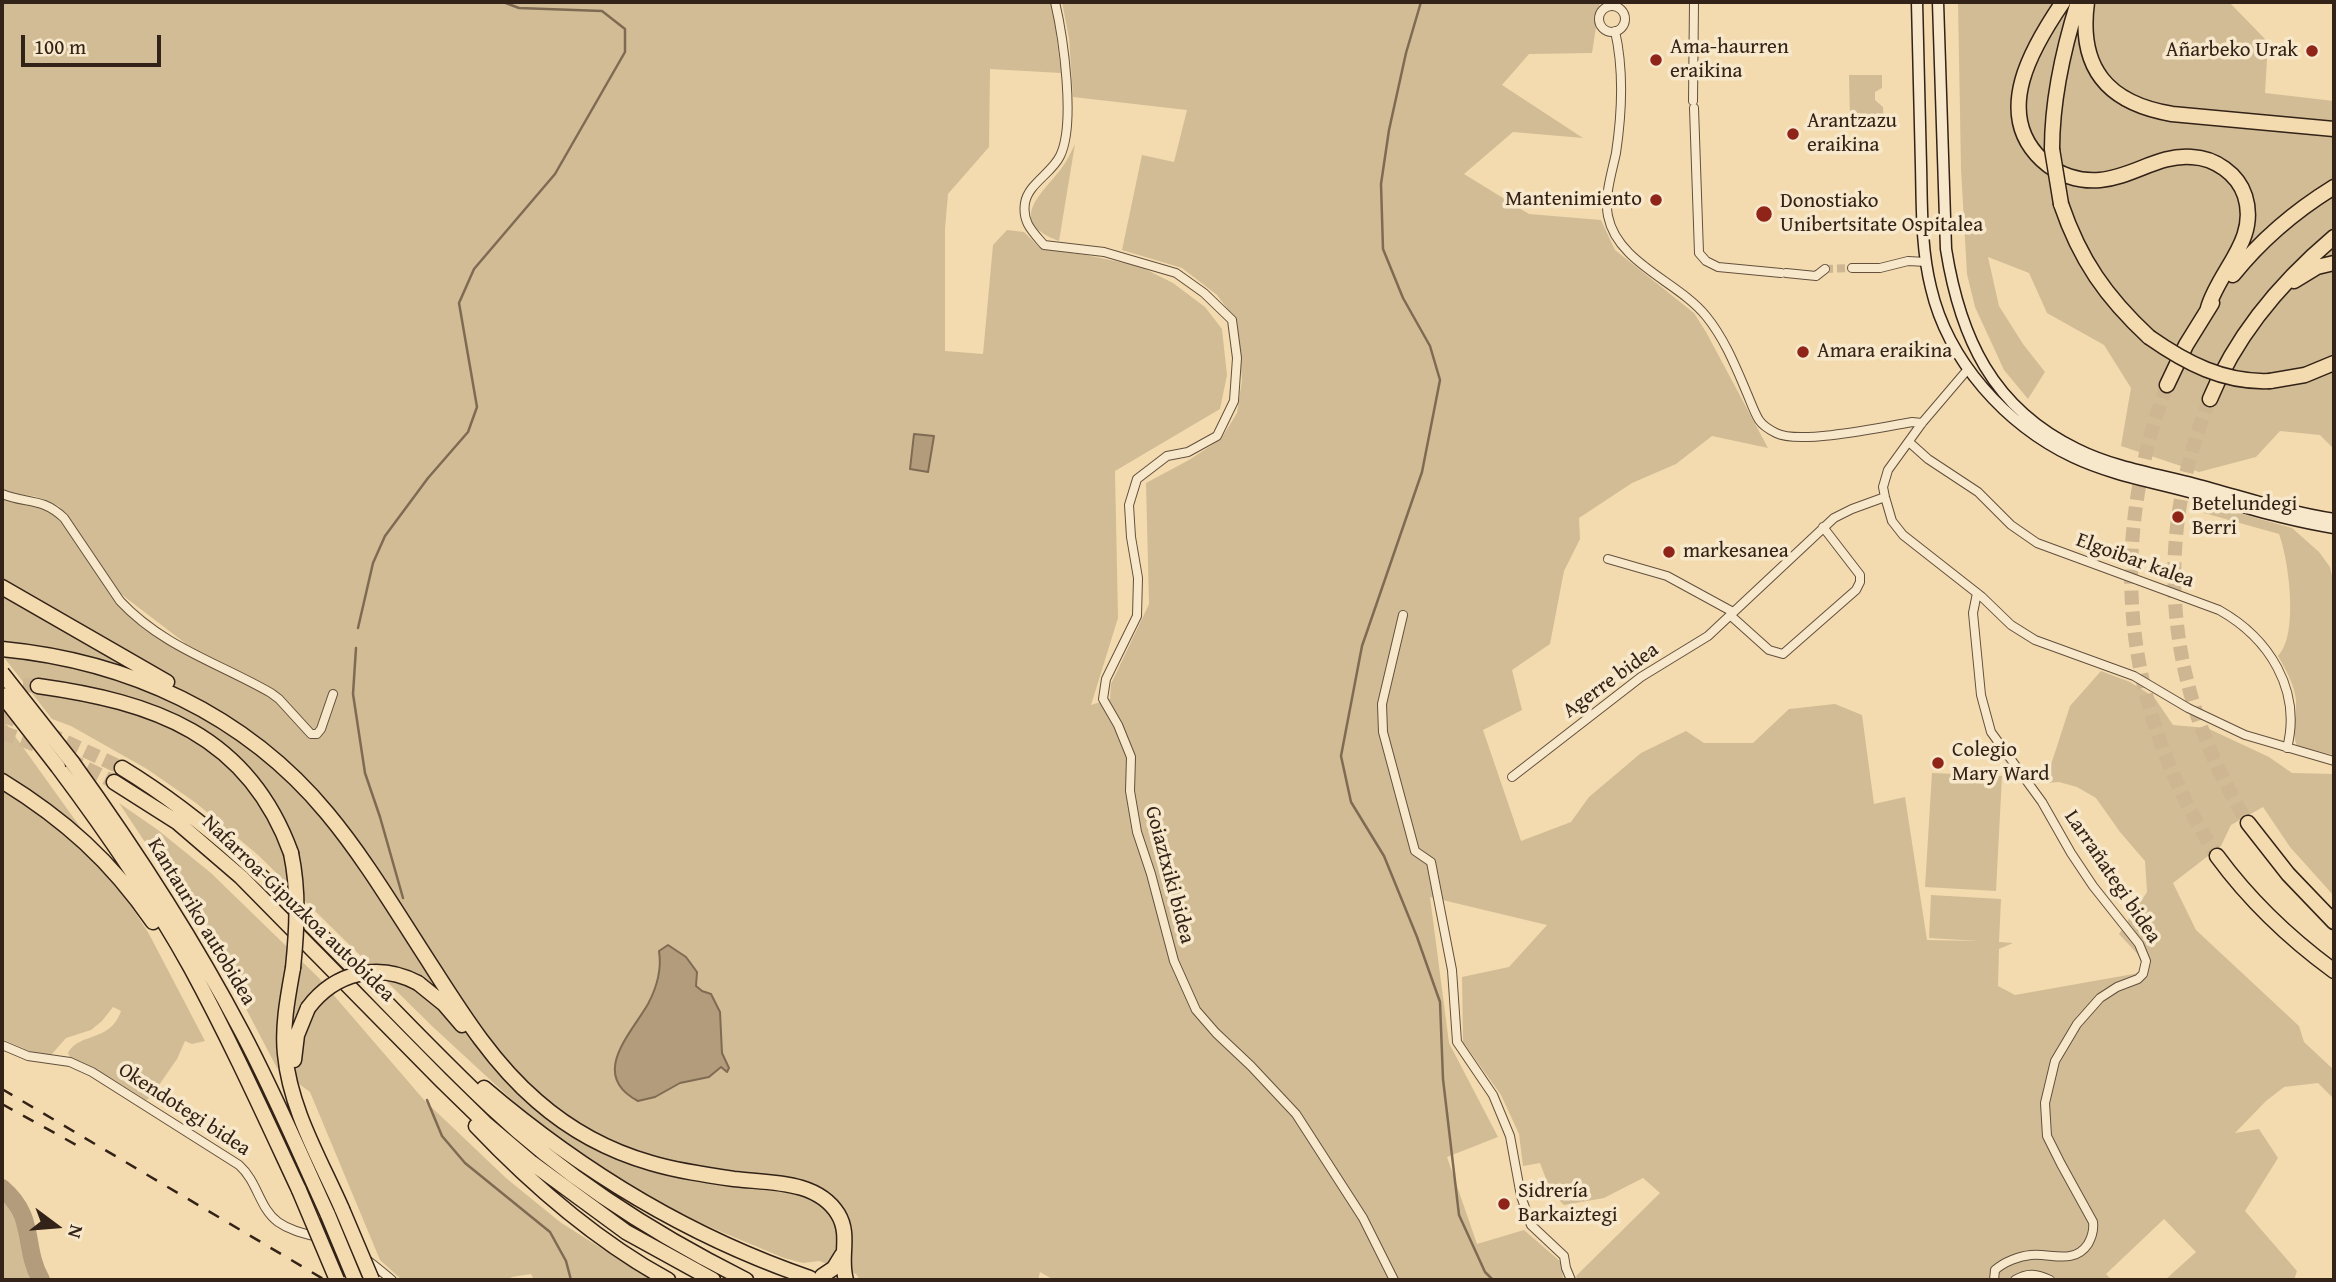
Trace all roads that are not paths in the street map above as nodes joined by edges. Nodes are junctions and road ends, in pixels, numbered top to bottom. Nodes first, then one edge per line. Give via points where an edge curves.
1 (1055, 2) edge
2 (1694, 2) edge
3 (1917, 2) edge
4 (1938, 2) edge
5 (2063, 2) edge
6 (2078, 2) edge
7 (2086, 2) edge
8 (1615, 31) dead end
9 (2056, 89) junction
10 (2334, 129) edge
11 (2334, 187) edge
12 (2334, 237) edge
13 (1926, 262) junction
14 (2334, 263) edge
15 (1852, 268) tunnel mouth
16 (1825, 269) tunnel mouth
17 (1950, 273) junction
18 (2283, 285) junction
19 (2208, 308) junction
20 (1943, 323) junction
21 (1966, 328) junction
22 (1972, 344) junction
23 (2334, 363) edge
24 (1968, 369) junction
25 (2167, 385) tunnel mouth
26 (2210, 399) tunnel mouth
27 (2011, 401) junction
28 (1922, 424) junction
29 (1909, 442) junction
30 (2, 495) edge
31 (1885, 497) junction
32 (2334, 519) edge
33 (1823, 527) junction
34 (2334, 527) edge
35 (1608, 559) dead end
36 (2, 587) edge
37 (1977, 593) junction
38 (1731, 614) junction
39 (1403, 615) dead end
40 (2, 649) edge
41 (2, 673) edge
42 (38, 687) tunnel mouth
43 (333, 694) dead end
44 (2, 695) edge
45 (207, 711) junction
46 (2287, 748) junction
47 (2334, 761) edge
48 (122, 768) tunnel mouth
49 (1512, 777) dead end
50 (2, 781) edge
51 (114, 782) tunnel mouth
52 (2248, 823) tunnel mouth
53 (2217, 856) tunnel mouth
54 (2334, 922) edge
55 (2334, 971) edge
56 (213, 1013) junction
57 (481, 1041) junction
58 (2, 1045) edge
59 (437, 1054) junction
60 (441, 1080) junction
61 (328, 1178) junction
62 (844, 1248) junction
63 (812, 1278) edge
64 (337, 1280) edge
65 (355, 1280) edge
66 (372, 1280) edge
67 (393, 1280) edge
68 (667, 1280) edge
69 (713, 1280) edge
70 (746, 1280) edge
71 (838, 1280) edge
72 (846, 1280) edge
73 (1394, 1280) edge
74 (1571, 1280) edge
75 (1994, 1280) edge
76 (2015, 1280) edge
77 (2050, 1280) edge

1 - 73 street, Goiaztxiki bidea via 1066,78 1065,140 1060,157 1027,196 1026,223 1044,245 1104,252 1176,273 1232,320 1237,358 1234,401 1217,436 1188,452 1167,456 1137,479 1129,505 1138,578 1137,616 1107,680 1103,699 1131,757 1130,791 1137,832 1174,961 1196,1010 1296,1114 1363,1219
2 - 16 street via 1699,253 1718,267 1816,276
3 - 13 main road
4 - 17 main road via 1944,235
5 - 19 highway via 2037,42 2024,74 2019,107 2031,148 2048,166 2079,180 2111,178 2181,156 2216,163 2230,173 2244,195 2247,221 2241,246 2212,293
6 - 9 highway
7 - 9 highway
7 - 10 highway via 2088,53 2105,83 2133,104 2172,114
8 - 28 street via 1620,100 1608,192 1613,230 1630,254 1707,317 1759,420 1776,433 1796,438
9 - 23 highway, bridge via 2052,149 2061,204 2078,250 2123,312 2168,350 2204,370 2247,381 2305,375
11 - 19 highway via 2264,239
12 - 18 highway
13 - 15 street
13 - 17 main road
13 - 20 main road
14 - 18 highway
17 - 21 main road
18 - 26 highway via 2236,349
19 - 25 highway
20 - 21 main road via 1959,342 1965,338
20 - 24 main road
21 - 22 main road
22 - 24 main road
22 - 27 main road via 1982,366
24 - 27 main road via 1978,371
24 - 28 street
24 - 34 main road via 2016,421 2074,457 2100,468
27 - 32 main road via 2048,432 2104,460
28 - 29 street
29 - 31 street via 1888,470
29 - 46 street, Elgoibar kalea via 2037,543 2238,621 2278,665 2291,720
30 - 43 street via 57,511 131,613 194,656 271,693 311,733 321,729
31 - 33 street, Agerre bidea via 1852,509
31 - 37 street via 1892,521 1903,535
33 - 38 street, Agerre bidea
33 - 38 street via 1860,575 1856,590 1783,654 1769,650
35 - 38 street via 1667,576
36 - 45 highway via 199,700
37 - 46 street via 2035,640 2134,676 2231,730
37 - 75 street, Larrañategi bidea via 1973,613 1981,695 1991,732 2042,802 2093,886 2139,944 2146,961 2138,979 2100,998 2077,1024 2056,1061 2045,1103 2048,1136 2093,1222 2089,1242 2074,1255 2032,1254 2008,1262 1995,1270
38 - 49 street, Agerre bidea via 1709,636 1641,677
39 - 74 street via 1382,704 1383,732 1415,851 1431,862 1452,970 1457,1042 1493,1095 1510,1136 1531,1225 1564,1256
40 - 45 highway via 115,670
41 - 65 highway, Kantauriko autobidea, bridge via 144,865 212,976 275,1098
42 - 61 highway, bridge via 92,695 172,722 222,751 261,792 282,829 295,874 285,1053 303,1124
44 - 56 highway, Kantauriko autobidea, bridge via 130,867
45 - 57 highway via 263,749 328,813
46 - 47 street
48 - 59 highway, Nafarroa-Gipuzkoa autobidea via 227,844
50 - 56 highway via 40,804 110,868 152,920
51 - 60 highway, Nafarroa-Gipuzkoa autobidea via 177,822 241,877
52 - 54 highway
53 - 55 highway via 2277,925
56 - 64 highway, bridge
57 - 61 highway, bridge via 418,983 388,972 357,973 329,986 308,1008 296,1035 301,1101
57 - 62 highway via 538,1102 590,1138 669,1168 789,1185 823,1199 843,1227
58 - 67 street, Okendotegi bidea via 28,1056 70,1062 108,1081 239,1165 275,1220 356,1251
59 - 63 highway via 571,1156 649,1205 732,1247
59 - 70 highway via 494,1110 597,1194
60 - 68 highway via 449,1096 544,1193
60 - 69 highway via 560,1185 626,1231
61 - 66 highway, bridge
62 - 63 highway via 834,1268
62 - 72 highway
63 - 71 main road
76 - 77 street via 2032,1274

